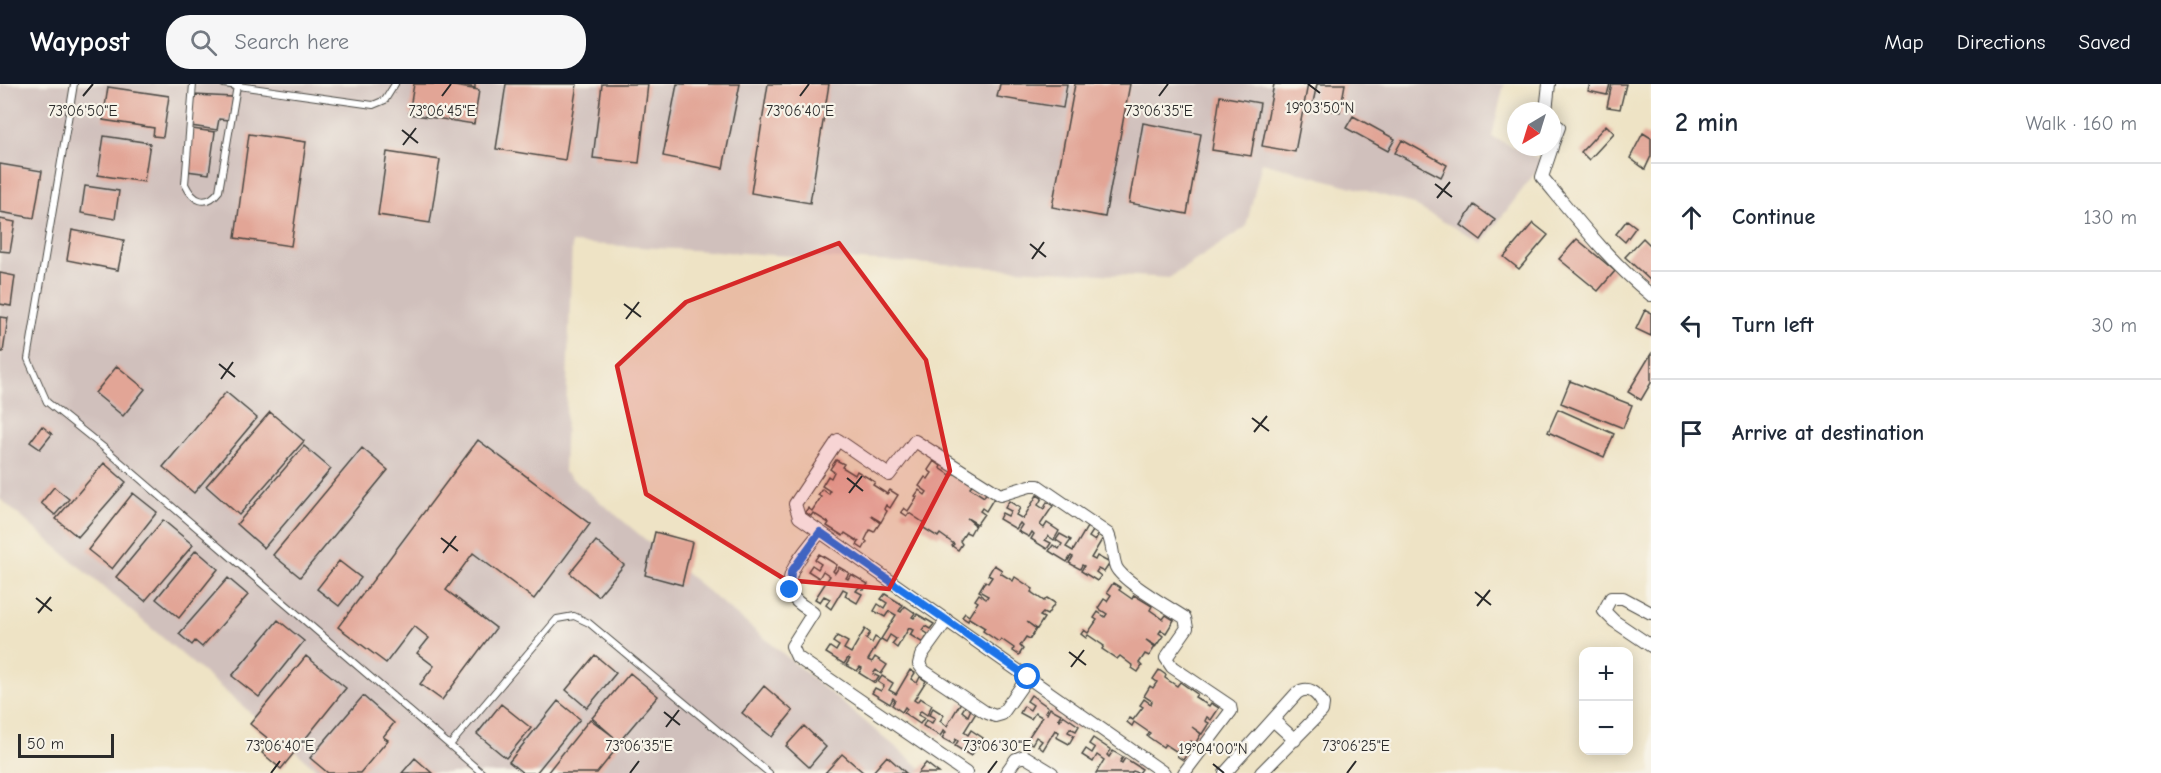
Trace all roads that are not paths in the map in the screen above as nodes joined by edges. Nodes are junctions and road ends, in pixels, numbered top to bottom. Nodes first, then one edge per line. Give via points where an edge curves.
1 (74, 84) edge
2 (193, 84) edge
3 (225, 84) edge
4 (395, 84) edge
5 (1549, 84) edge
6 (237, 86) junction
7 (1547, 102) edge
8 (1549, 156) edge
9 (1651, 295) edge
10 (820, 532) junction
11 (1651, 613) edge
12 (947, 620) junction
13 (1651, 646) edge
14 (1028, 677) junction
15 (1274, 721) junction
16 (1295, 740) junction
17 (450, 745) junction
18 (482, 773) edge
19 (770, 773) edge
20 (966, 773) edge
21 (1006, 773) edge
22 (1052, 773) edge
23 (1164, 773) edge
24 (1184, 773) edge
25 (1225, 773) edge
26 (1261, 773) edge

1 - 17 lane via 28,359 47,402
2 - 6 lane via 185,184 190,195 207,201 219,191
3 - 6 lane
4 - 6 lane via 385,100 373,105
5 - 7 street
8 - 9 street via 1542,177 1586,232
10 - 12 street
10 - 20 street via 791,572 790,590 813,613 792,646 797,657
10 - 24 street via 799,517 795,504 838,441 889,475 915,441 1000,495 1038,486 1108,534 1116,566 1124,577 1185,618 1186,628 1166,658 1172,667 1230,706 1231,711
11 - 13 street via 1623,598 1611,598 1604,611
12 - 14 street
12 - 14 street via 921,656 919,664 924,670 995,716 1002,714
14 - 23 street
15 - 16 street
15 - 16 street via 1303,689 1318,695 1322,711
15 - 25 street
16 - 26 street
17 - 18 lane
17 - 19 lane via 557,619 574,616 589,623
21 - 22 street via 1016,759 1024,756

